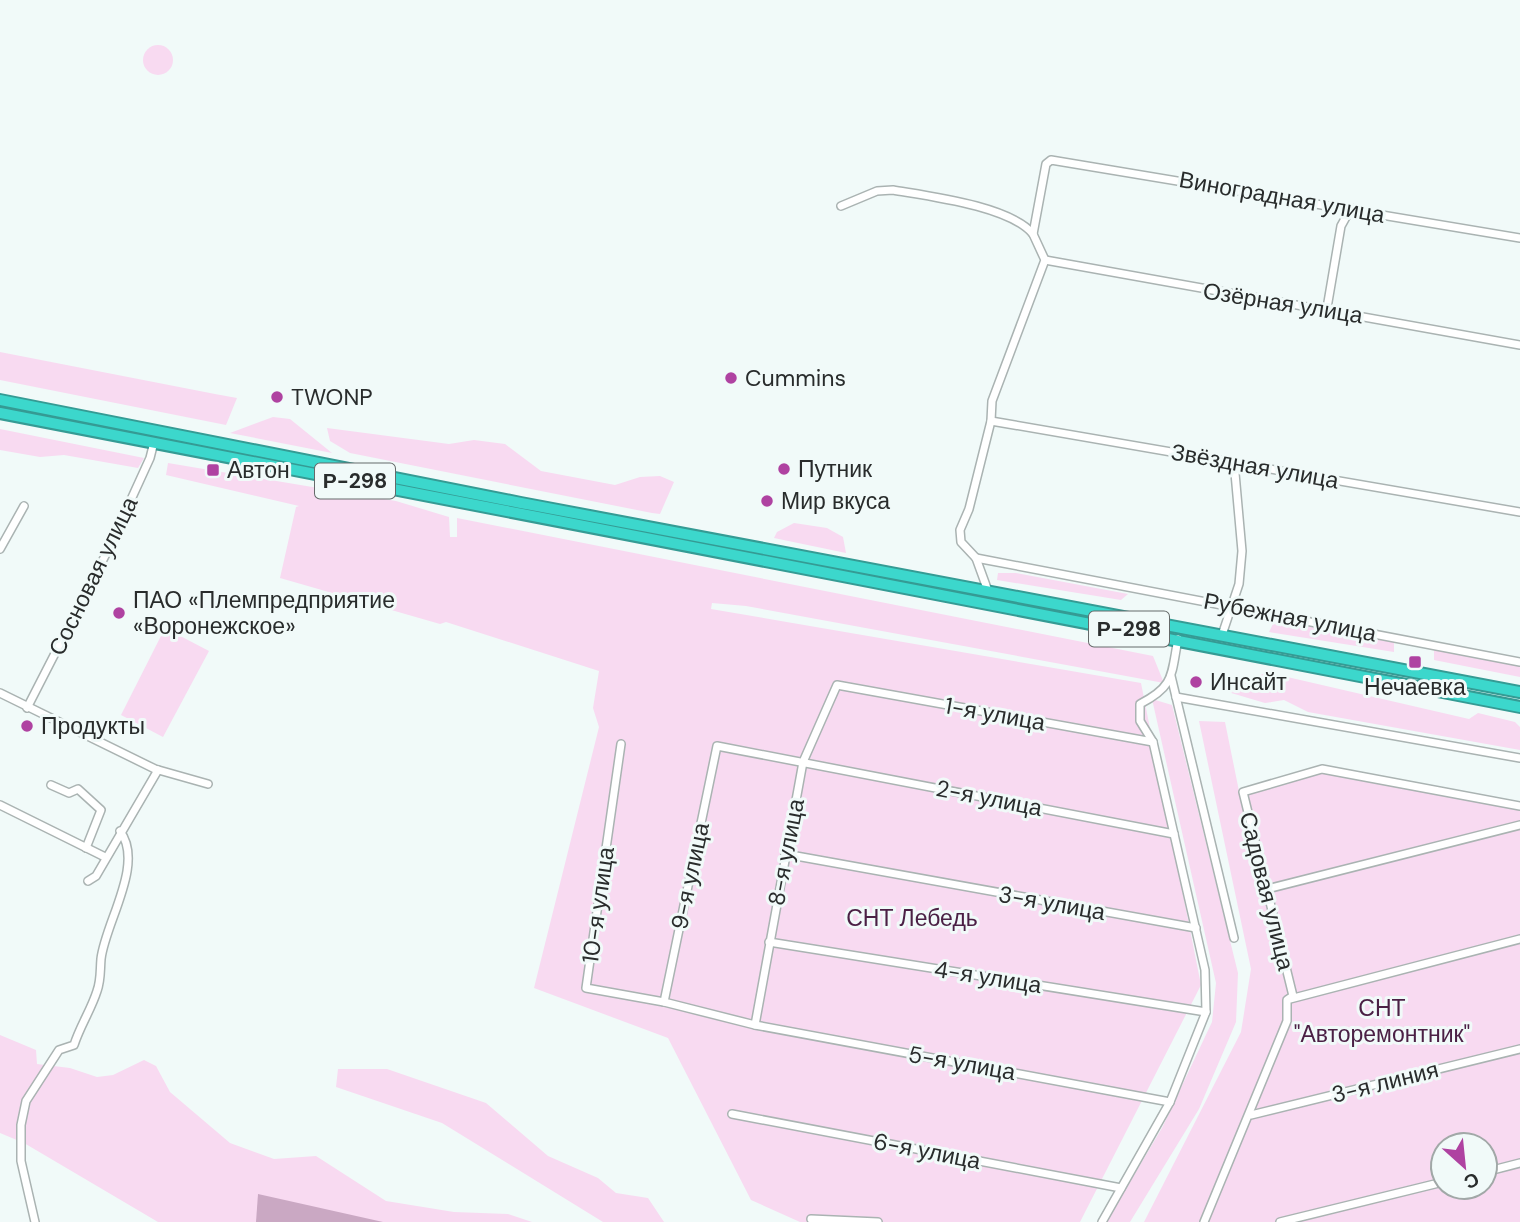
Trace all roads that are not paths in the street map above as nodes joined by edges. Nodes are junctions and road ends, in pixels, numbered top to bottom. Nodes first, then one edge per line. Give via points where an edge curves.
1 (841, 206) dead end
2 (1351, 208) junction
3 (1033, 234) junction
4 (1520, 238) edge
5 (1045, 260) junction
6 (1327, 308) junction
7 (1520, 345) edge
8 (0, 400) edge
9 (0, 413) edge
10 (991, 421) junction
11 (154, 442) junction
12 (1234, 462) junction
13 (24, 506) dead end
14 (1520, 512) edge
15 (631, 534) junction
16 (3, 535) edge
17 (714, 540) junction
18 (0, 549) edge
19 (976, 558) junction
20 (772, 561) junction
21 (857, 567) junction
22 (988, 591) junction
23 (1232, 606) junction
24 (1223, 635) junction
25 (1178, 639) junction
26 (1520, 662) edge
27 (1171, 676) junction
28 (836, 685) joint
29 (1520, 691) edge
30 (0, 694) edge
31 (1176, 697) junction
32 (1520, 707) edge
33 (27, 708) junction
34 (1153, 742) junction
35 (621, 744) dead end
36 (1520, 758) edge
37 (803, 762) junction
38 (158, 770) junction
39 (208, 784) dead end
40 (51, 785) dead end
41 (0, 805) edge
42 (1520, 806) edge
43 (1520, 825) edge
44 (120, 831) junction
45 (1174, 834) junction
46 (86, 848) junction
47 (785, 854) junction
48 (105, 857) junction
49 (88, 881) dead end
50 (1267, 889) junction
51 (1196, 928) junction
52 (1234, 938) dead end
53 (1520, 939) edge
54 (769, 942) junction
55 (1287, 1000) junction
56 (664, 1002) junction
57 (1206, 1012) junction
58 (755, 1025) junction
59 (1520, 1049) edge
60 (1170, 1102) junction
61 (732, 1114) dead end
62 (1251, 1115) junction
63 (1520, 1163) edge
64 (1499, 1168) edge
65 (1429, 1185) edge
66 (1121, 1188) junction
67 (811, 1219) dead end
68 (35, 1222) edge
69 (878, 1222) edge
70 (1102, 1222) edge
71 (1204, 1222) edge
72 (1280, 1222) edge

1 - 3 street via 877,191 892,190 992,212 1024,225
2 - 3 street, Виноградная улица via 1059,159 1046,164
2 - 4 street, Виноградная улица
2 - 6 street via 1341,226
3 - 5 street
5 - 6 street, Озёрная улица
5 - 10 street via 992,401
6 - 7 street, Озёрная улица
8 - 17 highway, Р-298
9 - 11 highway, Р-298
10 - 12 street, Звёздная улица
10 - 19 street via 960,530 961,542
11 - 15 highway, Р-298
11 - 33 street, Сосновая улица via 108,550
12 - 14 street, Звёздная улица
12 - 23 street via 1242,551 1240,584
13 - 16 street
15 - 17 highway via 631,530 699,542
15 - 20 highway, Р-298
16 - 18 street
17 - 21 highway, Р-298
19 - 22 street
19 - 23 street, Рубежная улица
20 - 21 highway via 852,574 858,572
20 - 25 highway, Р-298
21 - 22 highway, Р-298
22 - 24 highway, Р-298
23 - 24 street
23 - 26 street, Рубежная улица
24 - 29 highway, Р-298
25 - 27 street
25 - 32 highway, Р-298
27 - 31 street
27 - 34 street via 1161,693 1140,704 1140,721
28 - 34 street, 1-я улица
28 - 37 street, 8-я улица
30 - 33 street
31 - 36 street
31 - 52 street
33 - 38 street
34 - 45 street
35 - 56 street, 10-я улица via 586,988
37 - 45 street, 2-я улица
37 - 47 street, 8-я улица
37 - 56 street, 9-я улица via 717,746
38 - 39 street
38 - 44 street
40 - 46 street via 69,793 78,789 101,810
41 - 46 street
42 - 50 street, Садовая улица via 1322,769 1243,792
43 - 50 street
44 - 48 street
44 - 68 street via 129,857 101,959 102,978 74,1045 59,1050 26,1101 21,1161
45 - 51 street
46 - 48 street
47 - 51 street, 3-я улица
47 - 54 street, 8-я улица
48 - 49 street via 96,876
50 - 55 street, Садовая улица via 1293,996
51 - 57 street via 1205,970
53 - 55 street
54 - 57 street, 4-я улица
54 - 58 street, 8-я улица
55 - 62 street, Садовая улица via 1287,1021
56 - 58 street
57 - 60 street
58 - 60 street, 5-я улица
59 - 62 street, 3-я линия
60 - 66 street
61 - 66 street, 6-я улица
62 - 71 street, Садовая улица
63 - 64 street
65 - 72 street
66 - 70 street
67 - 69 street

